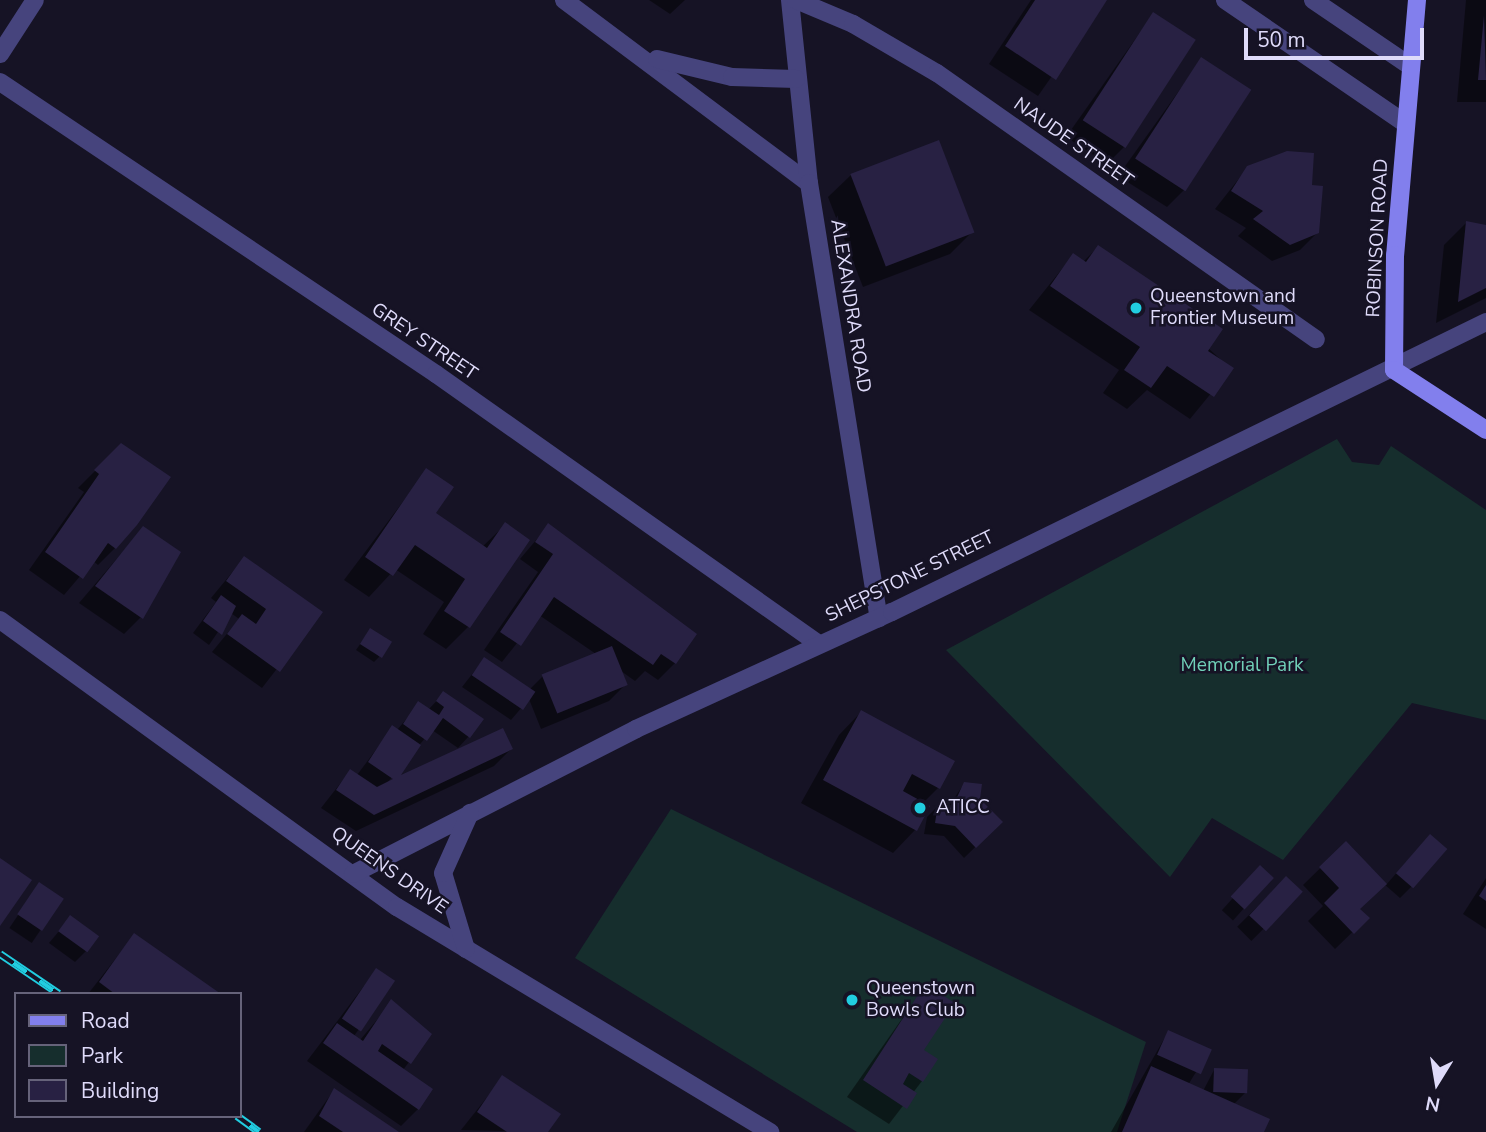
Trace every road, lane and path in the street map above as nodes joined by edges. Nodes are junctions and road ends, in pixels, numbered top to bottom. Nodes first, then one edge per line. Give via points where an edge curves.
1 (35, 0) edge
2 (564, 0) edge
3 (790, 0) edge
4 (796, 0) edge
5 (1225, 0) edge
6 (1313, 0) edge
7 (1417, 0) edge
8 (0, 54) edge
9 (647, 56) junction
10 (1410, 66) junction
11 (796, 79) junction
12 (0, 82) edge
13 (1406, 124) junction
14 (809, 183) junction
15 (1486, 322) edge
16 (1316, 339) dead end
17 (1394, 370) junction
18 (1486, 430) edge
19 (879, 618) junction
20 (0, 620) edge
21 (819, 644) junction
22 (470, 813) junction
23 (353, 874) junction
24 (466, 949) junction
25 (769, 1132) edge

1 - 8 street
2 - 9 street
3 - 11 street, ALEXANDRA ROAD
4 - 16 street, NAUDE STREET via 853,24 937,73
5 - 13 street
6 - 10 street
7 - 10 street, ROBINSON ROAD
9 - 11 street via 732,77
9 - 14 street
10 - 13 street, ROBINSON ROAD
11 - 14 street, ALEXANDRA ROAD
12 - 21 street, GREY STREET via 436,374
13 - 17 street, ROBINSON ROAD
14 - 19 street, ALEXANDRA ROAD
15 - 17 street, SHEPSTONE STREET
17 - 18 street
17 - 19 street, SHEPSTONE STREET via 1131,490
19 - 21 street, SHEPSTONE STREET
20 - 23 street, QUEENS DRIVE
21 - 22 street, SHEPSTONE STREET
22 - 23 street, SHEPSTONE STREET
22 - 24 street via 443,873
23 - 24 street, QUEENS DRIVE
24 - 25 street, QUEENS DRIVE

